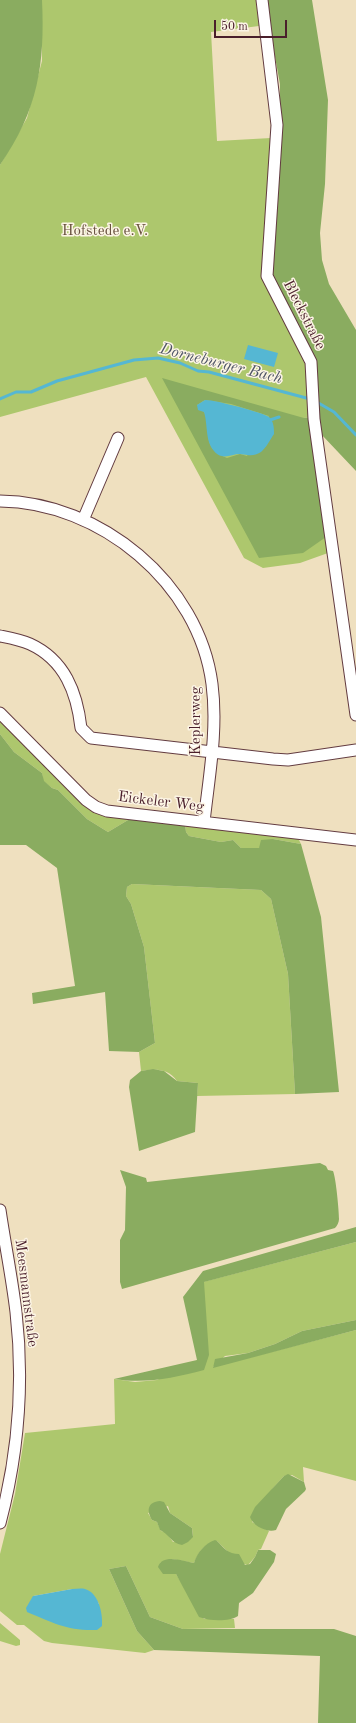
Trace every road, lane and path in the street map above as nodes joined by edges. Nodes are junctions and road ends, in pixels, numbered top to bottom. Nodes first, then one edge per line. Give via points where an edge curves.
1 (262, 0) edge
2 (118, 438) dead end
3 (0, 501) edge
4 (83, 520) junction
5 (0, 636) edge
6 (0, 713) edge
7 (356, 715) edge
8 (356, 750) edge
9 (212, 752) junction
10 (204, 822) junction
11 (356, 840) edge
12 (0, 1210) edge
13 (0, 1523) edge

1 - 7 street, Bleckstraße via 277,125 267,276 311,362 314,419
2 - 4 street
3 - 4 street, Keplerweg via 31,504
4 - 9 street, Keplerweg via 130,547 154,568 176,594 194,625 205,652 212,682
5 - 9 street via 30,644 58,665 68,678 74,693 81,728 91,738
6 - 10 street, Eickeler Weg via 96,807 107,811
8 - 9 street via 288,760
9 - 10 street, Keplerweg
10 - 11 street, Eickeler Weg
12 - 13 street, Meesmannstraße via 16,1312 19,1377 14,1456

